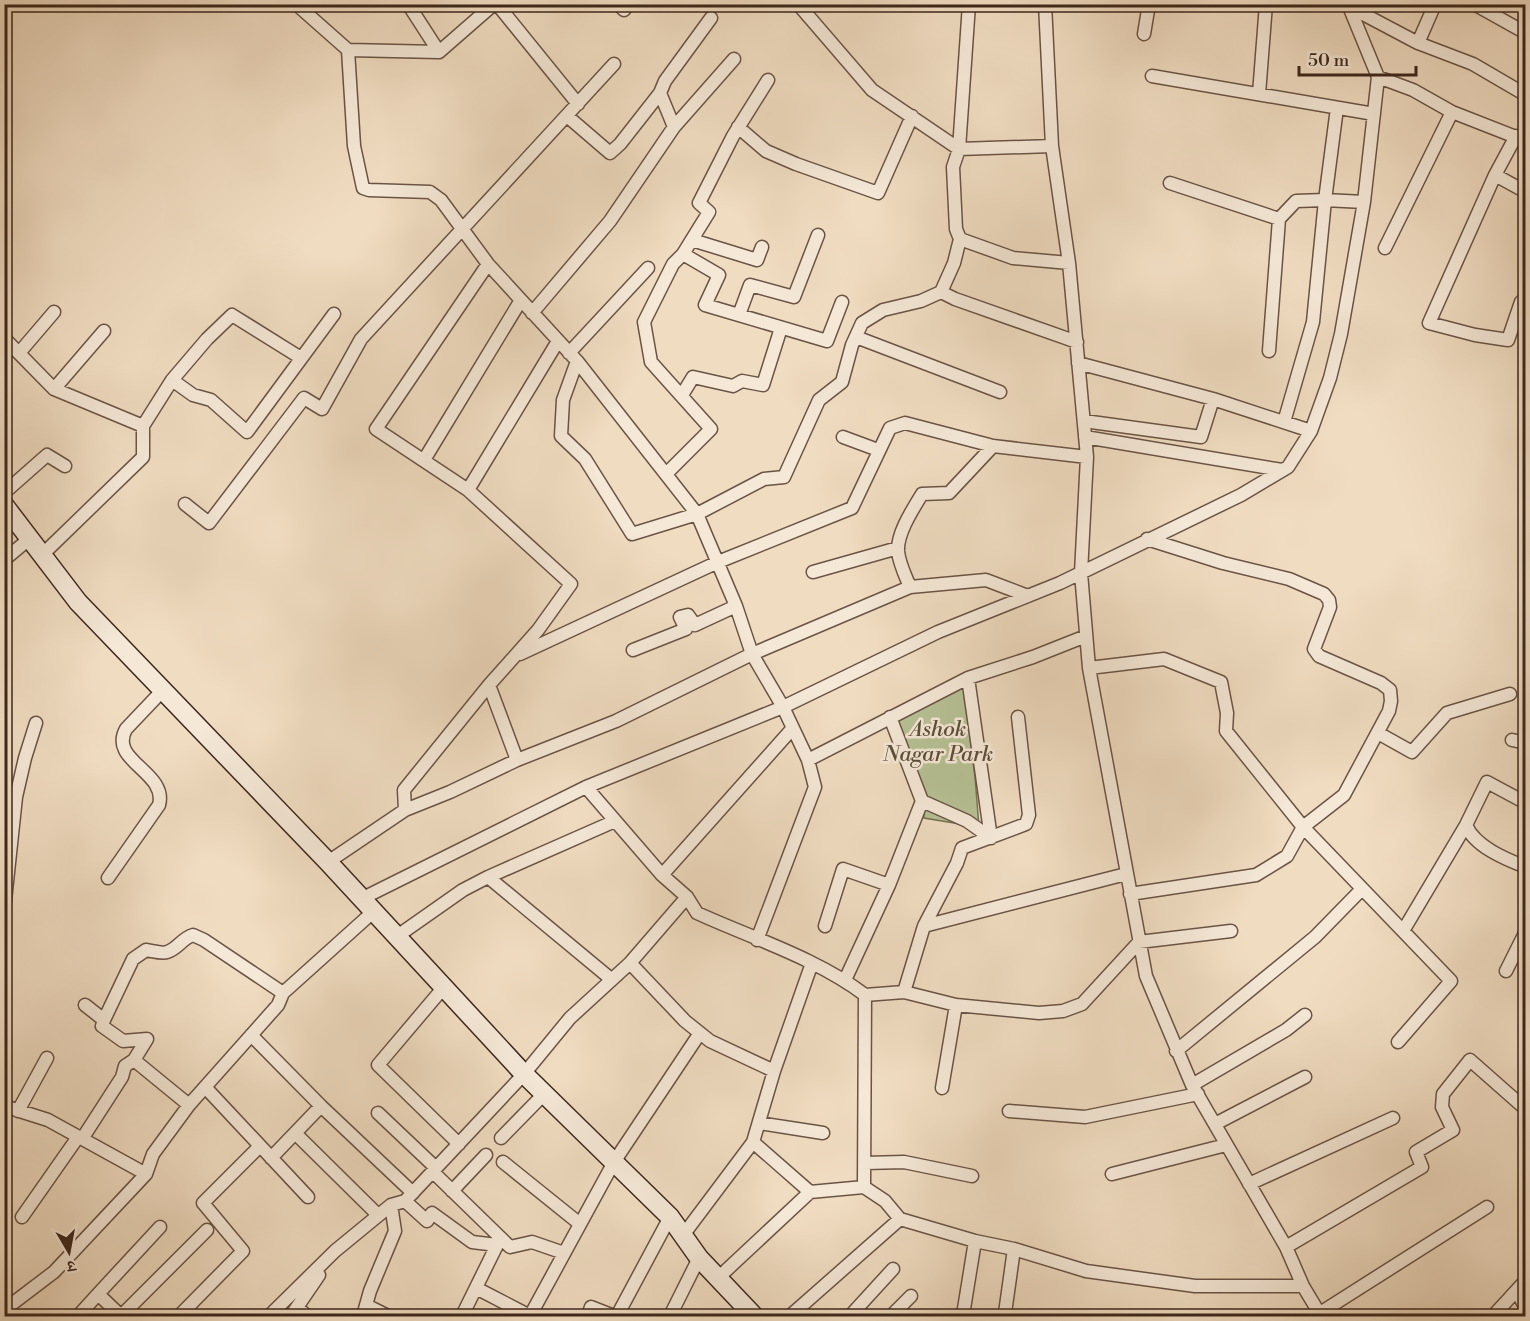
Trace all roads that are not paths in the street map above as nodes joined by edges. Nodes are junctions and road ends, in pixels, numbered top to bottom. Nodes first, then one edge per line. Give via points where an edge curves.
1 (296, 4) edge
2 (408, 4) edge
3 (618, 4) edge
4 (628, 4) edge
5 (798, 4) edge
6 (969, 4) edge
7 (1044, 4) edge
8 (1149, 4) edge
9 (1266, 4) edge
10 (1435, 4) edge
11 (1474, 4) edge
12 (1348, 5) edge
13 (499, 6) edge
14 (711, 18) dead end
15 (1526, 33) edge
16 (1144, 34) dead end
17 (1418, 43) junction
18 (348, 50) junction
19 (439, 52) junction
20 (734, 59) dead end
21 (614, 64) dead end
22 (1152, 76) dead end
23 (1378, 77) junction
24 (768, 80) dead end
25 (660, 93) junction
26 (1259, 94) junction
27 (1526, 95) edge
28 (578, 104) junction
29 (1337, 108) junction
30 (1452, 112) junction
31 (1374, 114) junction
32 (567, 116) junction
33 (912, 116) junction
34 (674, 127) junction
35 (738, 127) junction
36 (1521, 138) edge
37 (1052, 146) junction
38 (959, 149) junction
39 (1495, 175) junction
40 (1170, 183) dead end
41 (1526, 192) edge
42 (1326, 200) junction
43 (1364, 202) junction
44 (1279, 219) junction
45 (463, 230) junction
46 (818, 235) dead end
47 (960, 239) junction
48 (692, 240) junction
49 (762, 247) dead end
50 (1385, 248) dead end
51 (683, 254) junction
52 (1069, 263) junction
53 (488, 264) junction
54 (648, 268) dead end
55 (941, 292) junction
56 (1524, 299) edge
57 (521, 300) junction
58 (842, 302) dead end
59 (54, 312) dead end
60 (532, 313) junction
61 (333, 314) dead end
62 (739, 315) junction
63 (781, 328) junction
64 (104, 331) dead end
65 (856, 337) junction
66 (4, 338) edge
67 (558, 341) junction
68 (1077, 342) junction
69 (1269, 351) dead end
70 (19, 353) junction
71 (573, 357) junction
72 (301, 358) junction
73 (1078, 363) junction
74 (172, 380) junction
75 (54, 389) junction
76 (1000, 392) dead end
77 (682, 395) junction
78 (1214, 399) junction
79 (1084, 421) junction
80 (1284, 422) junction
81 (143, 426) junction
82 (1311, 431) junction
83 (843, 437) dead end
84 (1085, 437) junction
85 (993, 446) junction
86 (878, 450) junction
87 (1087, 457) junction
88 (424, 460) junction
89 (65, 466) dead end
90 (1282, 470) junction
91 (666, 474) junction
92 (468, 490) junction
93 (4, 493) edge
94 (185, 504) dead end
95 (4, 505) edge
96 (697, 514) junction
97 (29, 538) junction
98 (1147, 539) junction
99 (898, 549) junction
100 (42, 555) junction
101 (4, 560) edge
102 (718, 562) junction
103 (813, 572) dead end
104 (1081, 573) junction
105 (910, 587) junction
106 (1028, 596) junction
107 (736, 606) junction
108 (1086, 636) junction
109 (633, 650) dead end
110 (752, 654) junction
111 (514, 657) junction
112 (1089, 668) junction
113 (968, 678) junction
114 (489, 685) junction
115 (163, 690) junction
116 (1510, 694) dead end
117 (783, 707) junction
118 (890, 717) junction
119 (1017, 717) dead end
120 (36, 723) dead end
121 (792, 729) junction
122 (1378, 733) junction
123 (1512, 740) dead end
124 (1526, 743) edge
125 (517, 760) junction
126 (808, 760) junction
127 (586, 787) junction
128 (922, 801) junction
129 (1526, 803) edge
130 (405, 810) junction
131 (615, 821) junction
132 (1466, 825) junction
133 (1303, 827) junction
134 (991, 838) junction
135 (328, 862) junction
136 (1526, 867) edge
137 (1126, 874) junction
138 (662, 875) junction
139 (488, 877) junction
140 (108, 878) dead end
141 (889, 885) junction
142 (1362, 889) junction
143 (1130, 894) junction
144 (687, 897) junction
145 (367, 905) junction
146 (4, 910) edge
147 (825, 926) dead end
148 (924, 926) junction
149 (1231, 931) dead end
150 (1403, 931) junction
151 (1526, 931) edge
152 (396, 937) junction
153 (757, 940) junction
154 (1139, 942) junction
155 (630, 963) junction
156 (812, 963) junction
157 (1506, 971) dead end
158 (611, 979) junction
159 (845, 980) junction
160 (444, 987) junction
161 (904, 992) junction
162 (283, 993) junction
163 (865, 995) junction
164 (85, 1005) dead end
165 (956, 1005) junction
166 (1305, 1015) dead end
167 (104, 1020) junction
168 (700, 1033) junction
169 (251, 1035) junction
170 (1398, 1042) dead end
171 (1176, 1051) junction
172 (47, 1058) dead end
173 (134, 1060) junction
174 (774, 1071) junction
175 (525, 1074) junction
176 (1305, 1077) dead end
177 (205, 1087) junction
178 (942, 1088) dead end
179 (1195, 1089) junction
180 (544, 1093) junction
181 (189, 1105) junction
182 (1521, 1105) dead end
183 (4, 1106) edge
184 (321, 1106) junction
185 (18, 1111) junction
186 (1009, 1111) dead end
187 (378, 1113) dead end
188 (1393, 1118) dead end
189 (759, 1123) junction
190 (1215, 1124) junction
191 (823, 1133) dead end
192 (296, 1134) junction
193 (80, 1138) junction
194 (501, 1138) dead end
195 (753, 1142) junction
196 (459, 1143) junction
197 (1226, 1145) junction
198 (259, 1147) junction
199 (486, 1155) dead end
200 (271, 1158) junction
201 (503, 1162) dead end
202 (614, 1162) junction
203 (866, 1163) junction
204 (434, 1170) junction
205 (146, 1174) junction
206 (1112, 1174) dead end
207 (972, 1176) dead end
208 (1249, 1184) junction
209 (864, 1187) junction
210 (452, 1191) junction
211 (810, 1192) junction
212 (308, 1197) dead end
213 (409, 1197) junction
214 (390, 1205) junction
215 (1488, 1207) dead end
216 (378, 1215) junction
217 (22, 1217) dead end
218 (670, 1218) junction
219 (900, 1219) junction
220 (580, 1224) junction
221 (160, 1227) dead end
222 (207, 1230) dead end
223 (684, 1234) junction
224 (975, 1241) junction
225 (1286, 1247) junction
226 (1014, 1248) junction
227 (335, 1251) junction
228 (564, 1253) junction
229 (699, 1258) junction
230 (893, 1269) dead end
231 (718, 1278) junction
232 (1526, 1280) edge
233 (1303, 1286) junction
234 (476, 1288) junction
235 (1517, 1290) junction
236 (98, 1294) junction
237 (911, 1296) dead end
238 (1526, 1309) edge
239 (4, 1310) edge
240 (364, 1311) edge
241 (294, 1312) edge
242 (963, 1314) dead end
243 (1005, 1314) dead end
244 (1321, 1315) edge
245 (530, 1316) edge
246 (78, 1317) edge
247 (179, 1317) edge
248 (269, 1317) edge
249 (307, 1317) edge
250 (388, 1317) edge
251 (462, 1317) edge
252 (588, 1317) edge
253 (616, 1317) edge
254 (670, 1317) edge
255 (754, 1317) edge
256 (790, 1317) edge
257 (850, 1317) edge
258 (891, 1317) edge
259 (1493, 1317) edge

1 - 18 street
2 - 19 street
3 - 4 street via 624,10
5 - 33 street via 872,90
6 - 38 street
7 - 37 street
8 - 16 street
9 - 26 street
10 - 17 street
11 - 15 street
12 - 17 street
12 - 23 street
13 - 19 street
13 - 28 street
14 - 25 street
17 - 27 street via 1473,64
18 - 19 street
18 - 45 street via 354,146 363,188 430,192 441,200
20 - 34 street
21 - 28 street
22 - 26 street
23 - 30 street via 1413,90
23 - 31 street
24 - 35 street
25 - 32 street via 610,153
25 - 34 street
26 - 29 street
28 - 32 street
29 - 31 street
29 - 42 street
30 - 36 street
30 - 50 street
31 - 43 street
32 - 45 street
33 - 35 street via 878,193 766,152
33 - 38 street
34 - 60 street via 610,221
35 - 48 street via 699,203 709,212
36 - 39 street
37 - 38 street
37 - 52 street
38 - 47 street via 953,167 956,229
39 - 41 street
39 - 56 street via 1429,323 1508,340
40 - 44 street
42 - 43 street
42 - 44 street via 1296,201
42 - 80 street via 1313,322
43 - 82 street via 1341,334
44 - 69 street
45 - 53 street
45 - 94 street via 361,339 322,409 304,398 209,524
46 - 62 street via 794,297 750,285
47 - 52 street via 1012,258
47 - 55 street
48 - 49 street via 757,260
48 - 51 street
51 - 62 street via 719,275 705,305
51 - 77 street via 672,264 644,322 651,362
52 - 68 street
53 - 57 street
53 - 88 street via 376,429
54 - 71 street
55 - 65 street via 875,314 862,323
55 - 68 street
57 - 60 street
57 - 88 street
58 - 63 street via 827,341
59 - 70 street
60 - 67 street
61 - 72 street
62 - 63 street
63 - 77 street via 763,386 742,381 733,386 693,377
64 - 75 street
65 - 76 street
65 - 96 street via 842,382 819,400 784,477 764,478
66 - 70 street
67 - 71 street
67 - 92 street
68 - 73 street
70 - 75 street
71 - 91 street
71 - 96 street via 563,400 561,436 585,459 632,534
72 - 74 street via 232,315
72 - 74 street via 247,432 211,400
73 - 78 street
73 - 79 street
74 - 81 street
75 - 81 street
77 - 91 street via 711,429
78 - 79 street via 1202,438
78 - 80 street
79 - 84 street
80 - 82 street
81 - 100 street via 142,457
82 - 90 street via 1288,467
83 - 86 street
84 - 87 street
84 - 90 street
85 - 86 street via 905,423 890,428
85 - 87 street
85 - 99 street via 949,493 922,494
86 - 102 street via 852,508
87 - 104 street
88 - 92 street
89 - 93 street via 47,455
90 - 98 street via 1241,495
91 - 96 street
92 - 111 street via 571,584
95 - 97 street
96 - 102 street
97 - 100 street
97 - 101 street
98 - 104 street
98 - 122 street via 1289,579 1324,594 1330,607 1314,649 1319,656 1390,690 1389,711
99 - 103 street
99 - 105 street
100 - 115 street via 78,602
102 - 107 street
102 - 111 street
104 - 106 street
104 - 108 street
105 - 106 street via 986,580
105 - 110 street
106 - 117 street via 938,632
107 - 109 street via 695,625 688,615 680,617 686,629
107 - 110 street
108 - 112 street
108 - 113 street
110 - 117 street
110 - 125 street via 616,721
111 - 114 street
112 - 133 street via 1164,659 1221,682 1226,731
112 - 137 street
113 - 118 street
113 - 134 street
114 - 125 street
114 - 130 street via 404,790
115 - 135 street
115 - 140 street via 126,729 121,744 162,796
116 - 122 street via 1447,712 1412,752
117 - 121 street
117 - 127 street
118 - 126 street
118 - 128 street
119 - 134 street via 1029,815 1026,824
120 - 146 street via 16,798
121 - 126 street
121 - 138 street
122 - 133 street via 1344,795
123 - 124 street
125 - 130 street
126 - 153 street via 815,787
127 - 131 street
127 - 145 street
128 - 134 street via 967,821
128 - 141 street
129 - 132 street via 1487,782
130 - 135 street
131 - 138 street
131 - 139 street
132 - 136 street via 1470,835
132 - 150 street
133 - 142 street
133 - 143 street via 1287,856 1256,876
134 - 148 street via 962,848
135 - 145 street
137 - 143 street
137 - 148 street
138 - 144 street
139 - 152 street
139 - 158 street
141 - 147 street via 843,869
141 - 159 street
142 - 150 street
142 - 171 street via 1315,937
143 - 154 street
144 - 153 street via 697,914
144 - 155 street
145 - 152 street
145 - 162 street
148 - 161 street
149 - 154 street
150 - 170 street via 1451,981
151 - 157 street
152 - 160 street
153 - 156 street
154 - 165 street via 1082,1004 1063,1011 1039,1013
154 - 171 street via 1146,976
155 - 158 street
155 - 168 street
156 - 159 street
156 - 174 street
158 - 175 street via 570,1018
159 - 163 street
160 - 175 street
160 - 196 street via 378,1065
161 - 163 street
161 - 165 street
162 - 167 street via 194,935 166,953 146,950 133,959
162 - 169 street via 278,1005
163 - 203 street
164 - 167 street
165 - 178 street
166 - 179 street
167 - 173 street via 102,1026 123,1041 147,1039
168 - 174 street
168 - 202 street
169 - 177 street
169 - 184 street
171 - 179 street
172 - 185 street
173 - 181 street
173 - 193 street via 125,1066 122,1077
174 - 189 street
175 - 180 street
175 - 196 street
176 - 190 street
177 - 181 street
177 - 198 street
179 - 186 street via 1085,1117
179 - 190 street
180 - 194 street
180 - 202 street
181 - 205 street via 153,1154
182 - 225 street via 1470,1060 1441,1100 1453,1130 1416,1152 1422,1167
183 - 185 street
184 - 192 street
184 - 213 street
185 - 193 street via 48,1120
187 - 204 street
188 - 208 street
189 - 191 street
189 - 195 street
190 - 197 street
192 - 200 street
192 - 216 street
193 - 205 street
193 - 217 street
195 - 211 street
195 - 223 street
196 - 204 street
197 - 206 street
197 - 208 street
198 - 200 street
198 - 247 street via 203,1203 243,1251
199 - 210 street
200 - 212 street
201 - 220 street
202 - 218 street
202 - 220 street
203 - 207 street via 904,1162
203 - 209 street
204 - 210 street
204 - 213 street
205 - 239 street via 54,1272
208 - 225 street
209 - 211 street
209 - 219 street via 885,1201
210 - 228 street via 510,1247 532,1242
211 - 231 street
213 - 214 street
213 - 234 street via 427,1221 432,1213 472,1242 497,1245
214 - 216 street
214 - 240 street via 395,1231
215 - 244 street
216 - 227 street
218 - 223 street
218 - 253 street
219 - 224 street
219 - 256 street
220 - 228 street
221 - 236 street
222 - 236 street via 121,1316
223 - 229 street
224 - 226 street
224 - 242 street
225 - 233 street
226 - 233 street via 1086,1271 1184,1284
226 - 243 street
227 - 241 street
227 - 248 street
228 - 245 street
229 - 231 street
229 - 254 street
230 - 257 street
231 - 255 street
232 - 235 street
233 - 244 street
234 - 245 street
234 - 251 street
235 - 238 street
235 - 259 street
236 - 246 street
237 - 258 street
240 - 250 street
241 - 249 street
252 - 253 street via 591,1307

